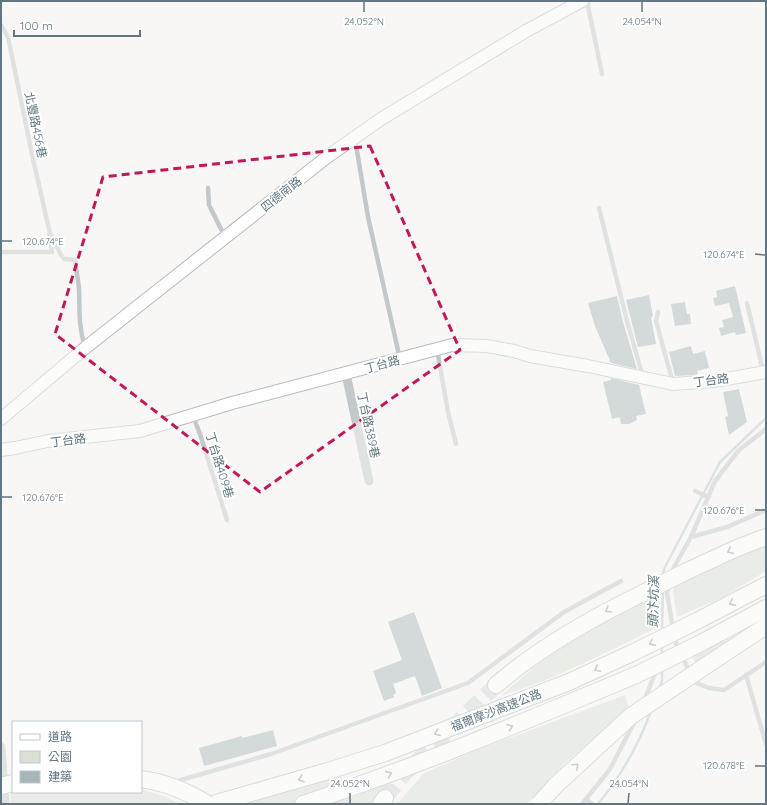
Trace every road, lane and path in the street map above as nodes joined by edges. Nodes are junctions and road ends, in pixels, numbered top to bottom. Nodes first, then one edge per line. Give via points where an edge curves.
1 (582, 1) edge
2 (586, 1) edge
3 (1, 25) edge
4 (602, 74) dead end
5 (355, 137) junction
6 (208, 188) dead end
7 (599, 208) dead end
8 (49, 229) junction
9 (226, 237) junction
10 (1, 252) edge
11 (747, 303) dead end
12 (658, 312) dead end
13 (85, 348) junction
14 (437, 349) junction
15 (400, 359) junction
16 (765, 372) edge
17 (346, 374) junction
18 (643, 378) junction
19 (673, 384) junction
20 (193, 416) junction
21 (1, 419) edge
22 (766, 429) edge
23 (456, 444) dead end
24 (1, 450) edge
25 (369, 481) dead end
26 (695, 491) dead end
27 (708, 497) junction
28 (766, 510) edge
29 (227, 520) dead end
30 (766, 536) edge
31 (691, 537) junction
32 (621, 581) dead end
33 (766, 585) edge
34 (766, 608) edge
35 (766, 626) edge
36 (683, 658) junction
37 (766, 662) edge
38 (746, 675) junction
39 (496, 685) tunnel mouth
40 (766, 744) edge
41 (1, 747) edge
42 (142, 779) edge
43 (6, 781) edge
44 (142, 782) edge
45 (555, 786) junction
46 (587, 800) junction
47 (6, 804) edge
48 (208, 804) edge
49 (213, 804) edge
50 (303, 804) edge
51 (539, 804) edge
52 (545, 804) edge
53 (582, 804) edge
54 (592, 804) edge

1 - 5 street, 四德南路 via 526,31
2 - 4 lane
3 - 8 lane, 北豐路456巷 via 8,37
5 - 9 street, 四德南路
5 - 15 lane via 368,217
6 - 9 lane via 209,205
7 - 18 lane
8 - 10 lane, 北豐路456巷 via 52,252
8 - 13 lane, 北豐路456巷 via 60,255 64,259 75,260 79,286 80,332
9 - 13 street, 四德南路
11 - 16 lane
12 - 19 lane via 656,321
13 - 21 street, 四德南路
14 - 15 street, 丁台路
14 - 18 street, 丁台路 via 452,345 486,346
14 - 23 lane
15 - 17 street, 丁台路
16 - 19 street, 丁台路 via 715,381
17 - 20 street, 丁台路 via 232,403
17 - 25 street, 丁台路389巷
18 - 19 street, 丁台路
20 - 24 street, 丁台路 via 140,431 48,441
20 - 29 lane, 丁台路409巷
22 - 27 lane via 739,450 715,481
26 - 27 lane
27 - 31 lane
28 - 31 lane via 727,527
30 -> 39 highway, bridge via 613,608 561,638
31 - 36 lane via 674,567 667,593 676,643
32 - 44 lane via 564,612 468,683 271,754 167,784
33 -> 49 highway, 福爾摩沙高速公路, bridge via 569,682 385,753
50 -> 34 highway, 福爾摩沙高速公路, bridge via 517,725 636,675
45 -> 35 highway, bridge via 631,716
36 - 38 lane via 694,682 709,688 724,690
36 - 46 lane via 656,672 635,722 610,769
37 - 38 lane
38 - 40 lane
41 - 43 street
42 - 48 highway, bridge via 182,791
43 - 47 street
45 - 51 highway, bridge
45 - 52 highway, bridge
46 - 53 lane
46 - 54 lane

